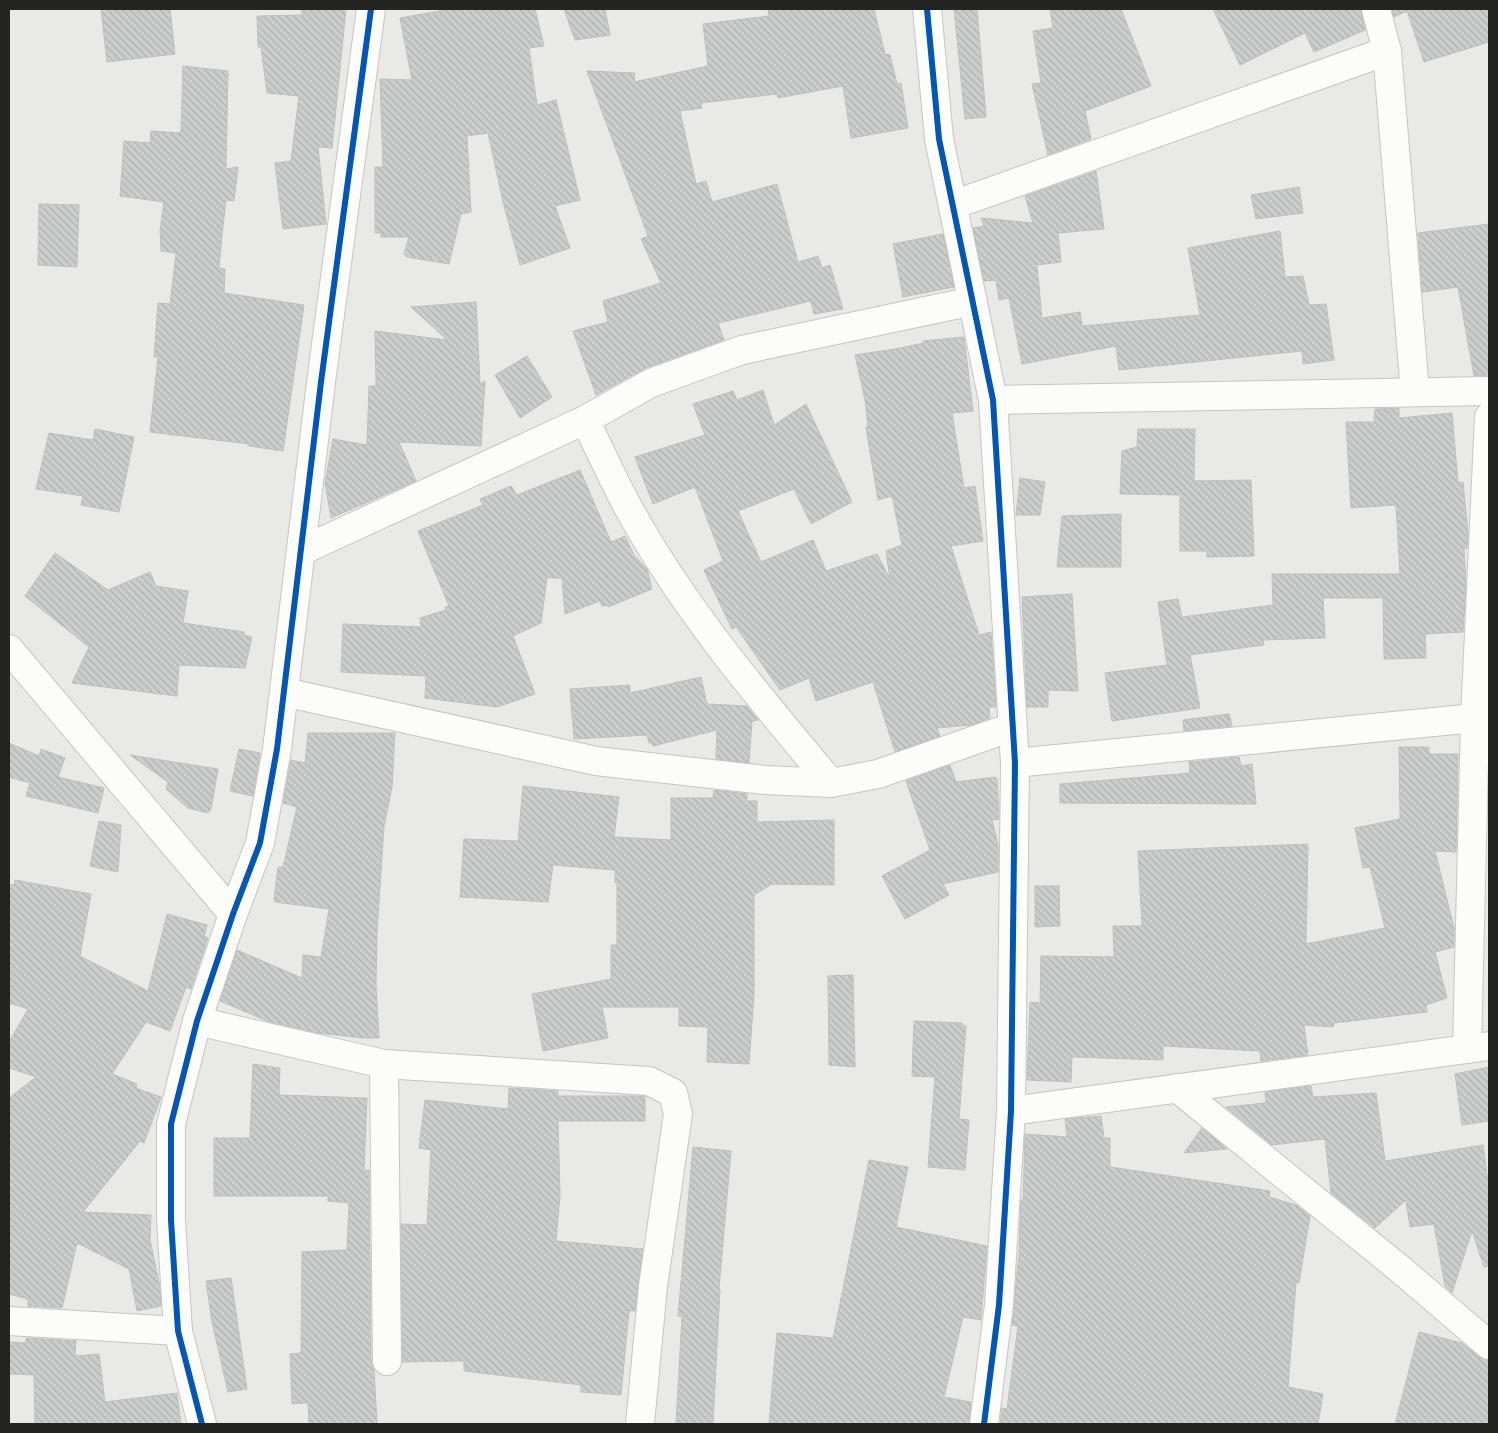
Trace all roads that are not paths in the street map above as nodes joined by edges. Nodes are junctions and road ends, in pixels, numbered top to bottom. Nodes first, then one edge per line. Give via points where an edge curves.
1 (372, 9) edge
2 (928, 9) edge
3 (1376, 9) edge
4 (1387, 51) junction
5 (953, 206) junction
6 (973, 301) junction
7 (1489, 391) edge
8 (1415, 392) junction
9 (993, 400) junction
10 (1489, 417) edge
11 (586, 420) junction
12 (301, 551) junction
13 (9, 649) edge
14 (284, 692) junction
15 (1482, 717) edge
16 (1012, 727) junction
17 (1015, 763) junction
18 (831, 783) junction
19 (233, 914) junction
20 (197, 1021) junction
21 (1478, 1047) edge
22 (384, 1064) junction
23 (1177, 1088) junction
24 (1011, 1112) junction
25 (9, 1321) edge
26 (178, 1331) junction
27 (1489, 1345) edge
28 (387, 1361) dead end
29 (202, 1424) edge
30 (640, 1424) edge
31 (984, 1424) edge

1 - 12 street
2 - 5 street via 939,139
3 - 4 street
4 - 5 street
4 - 8 street
5 - 6 street
6 - 9 street
6 - 11 street via 742,350 651,384
7 - 8 street
8 - 9 street
9 - 16 street
10 - 15 street
11 - 12 street
11 - 18 street via 629,509 688,604 755,693
12 - 14 street
13 - 19 street
14 - 18 street via 596,761 765,780
14 - 19 street via 260,843
15 - 17 street
15 - 21 street
16 - 17 street
16 - 18 street via 878,774
17 - 24 street
19 - 20 street
20 - 22 street
20 - 26 street via 171,1124 171,1220
21 - 23 street
22 - 28 street
22 - 30 street via 649,1081 674,1093 678,1114 653,1286
23 - 24 street
23 - 27 street
24 - 31 street via 998,1305
25 - 26 street
26 - 29 street

